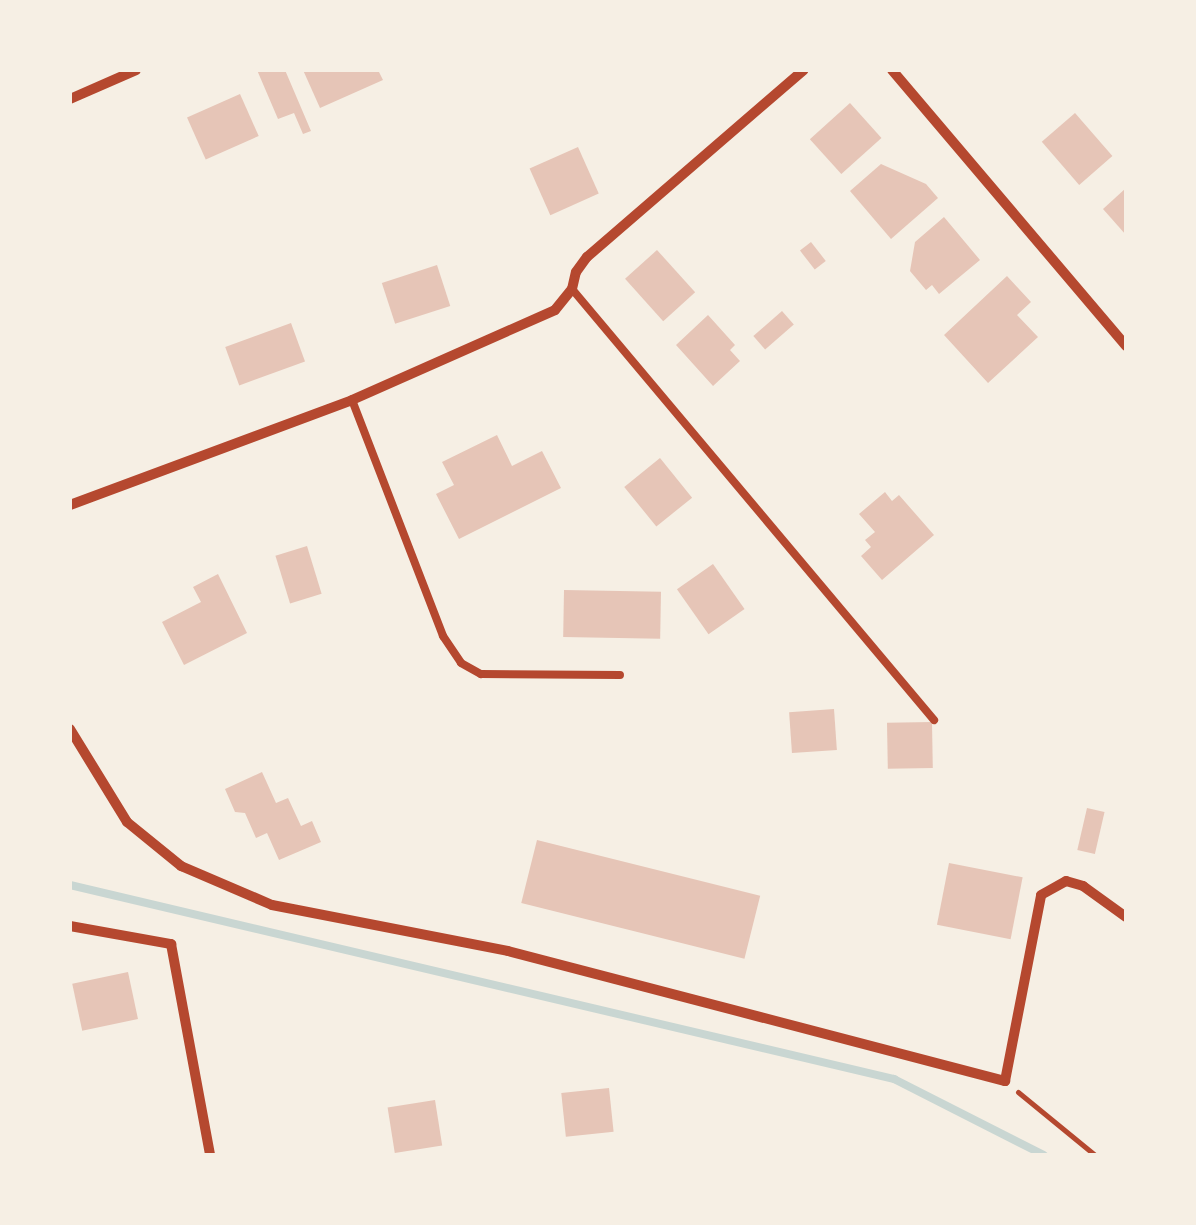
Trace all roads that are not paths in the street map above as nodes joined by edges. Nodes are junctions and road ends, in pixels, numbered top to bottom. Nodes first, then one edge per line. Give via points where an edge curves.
1 (136, 70) edge
2 (804, 70) edge
3 (892, 70) edge
4 (70, 100) edge
5 (572, 289) junction
6 (1126, 346) edge
7 (352, 400) junction
8 (70, 506) edge
9 (620, 675) dead end
10 (934, 720) dead end
11 (70, 729) edge
12 (1126, 917) edge
13 (70, 926) edge
14 (210, 1155) edge

1 - 4 street
2 - 5 street via 587,257
3 - 6 street
5 - 7 street via 531,324
5 - 10 lane
7 - 8 street
7 - 9 lane via 444,636 462,663 481,674
11 - 12 street via 127,822 181,866 272,905 508,951 1004,1081 1041,896 1066,881
13 - 14 street via 171,944

